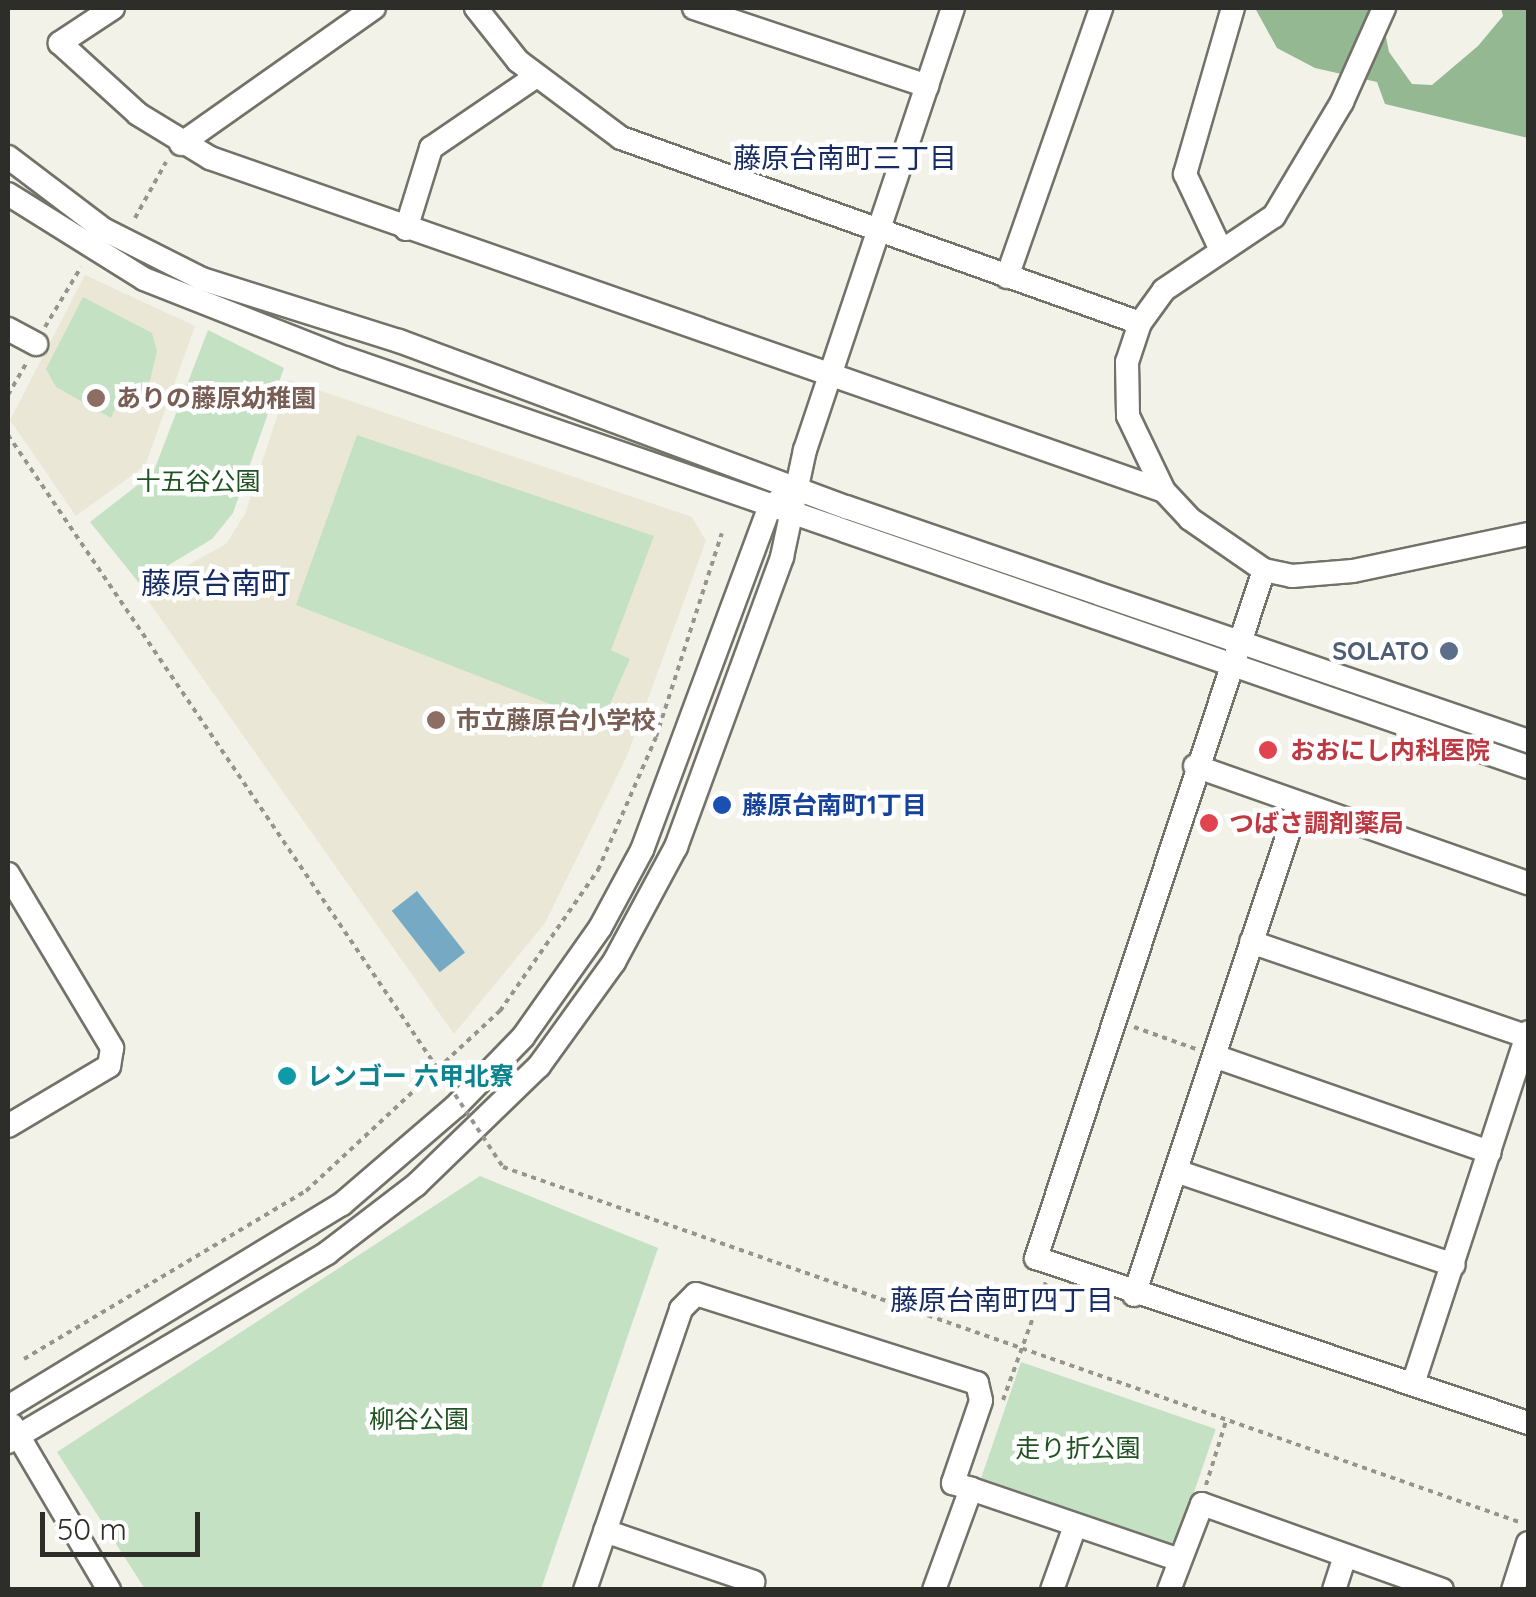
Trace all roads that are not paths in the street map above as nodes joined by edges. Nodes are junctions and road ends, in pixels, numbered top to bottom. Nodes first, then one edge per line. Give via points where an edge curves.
1 (113, 8) edge
2 (374, 8) edge
3 (476, 8) edge
4 (694, 8) edge
5 (954, 8) edge
6 (1100, 8) edge
7 (1233, 8) edge
8 (1384, 8) edge
9 (535, 76) junction
10 (927, 86) junction
11 (182, 144) junction
12 (8, 158) edge
13 (8, 194) edge
14 (406, 228) junction
15 (878, 233) junction
16 (1220, 248) junction
17 (1007, 278) junction
18 (1140, 323) junction
19 (8, 329) edge
20 (36, 344) road end
21 (828, 376) junction
22 (794, 488) junction
23 (1164, 491) junction
24 (769, 508) junction
25 (794, 516) junction
26 (1528, 534) edge
27 (1264, 570) junction
28 (1238, 642) junction
29 (1231, 665) junction
30 (1528, 742) edge
31 (1195, 766) junction
32 (1528, 768) edge
33 (1298, 804) junction
34 (8, 874) edge
35 (1528, 883) edge
36 (1250, 942) junction
37 (1528, 1035) edge
38 (1214, 1056) junction
39 (8, 1126) edge
40 (1490, 1152) junction
41 (1176, 1170) junction
42 (1453, 1265) junction
43 (1134, 1295) junction
44 (1413, 1384) junction
45 (8, 1407) edge
46 (1528, 1423) edge
47 (11, 1432) edge
48 (971, 1489) junction
49 (1075, 1526) junction
50 (605, 1531) junction
51 (1528, 1543) edge
52 (1345, 1556) junction
53 (1180, 1560) junction
54 (754, 1582) dead end
55 (109, 1590) edge
56 (585, 1590) edge
57 (934, 1590) edge
58 (1052, 1590) edge
59 (1169, 1590) edge
60 (1334, 1590) edge
61 (1442, 1590) edge
62 (1512, 1590) edge

1 - 11 street via 60,44 102,86
2 - 11 street
3 - 9 street
4 - 10 street
5 - 10 street
6 - 17 street
7 - 16 street via 1185,174
8 - 16 street via 1290,196 1255,234
9 - 14 street via 431,148
9 - 15 street via 621,138
10 - 15 street
11 - 14 street
12 - 22 street via 103,229 202,280 399,342
13 - 24 street via 144,279 345,358
14 - 21 street
15 - 17 street
15 - 21 street
16 - 18 street via 1164,290
17 - 18 street
18 - 23 street via 1123,396
19 - 20 street
21 - 22 street
21 - 23 street
22 - 24 street
22 - 25 street
22 - 28 street
23 - 27 street via 1190,519
24 - 25 street
24 - 45 street via 642,850 600,928 524,1037 342,1204
25 - 29 street
25 - 47 street via 713,752 656,890 614,962 538,1066 416,1185 327,1253
26 - 27 street via 1318,576
27 - 28 street
28 - 29 street
28 - 30 street
29 - 31 street
29 - 32 street
31 - 33 street
31 - 43 street via 1036,1258
33 - 35 street
33 - 36 street
34 - 39 street via 112,1048 109,1066
36 - 37 street
36 - 38 street
37 - 40 street
38 - 40 street
38 - 41 street
40 - 42 street
41 - 42 street
41 - 43 street
42 - 44 street
43 - 44 street
44 - 46 street
47 - 55 street
48 - 49 street
48 - 50 street via 953,1483 981,1401 978,1383 696,1294 682,1309
48 - 57 street
49 - 53 street
49 - 58 street
50 - 54 street
50 - 56 street
51 - 62 street
52 - 53 street via 1202,1504
52 - 60 street
52 - 61 street
53 - 59 street

